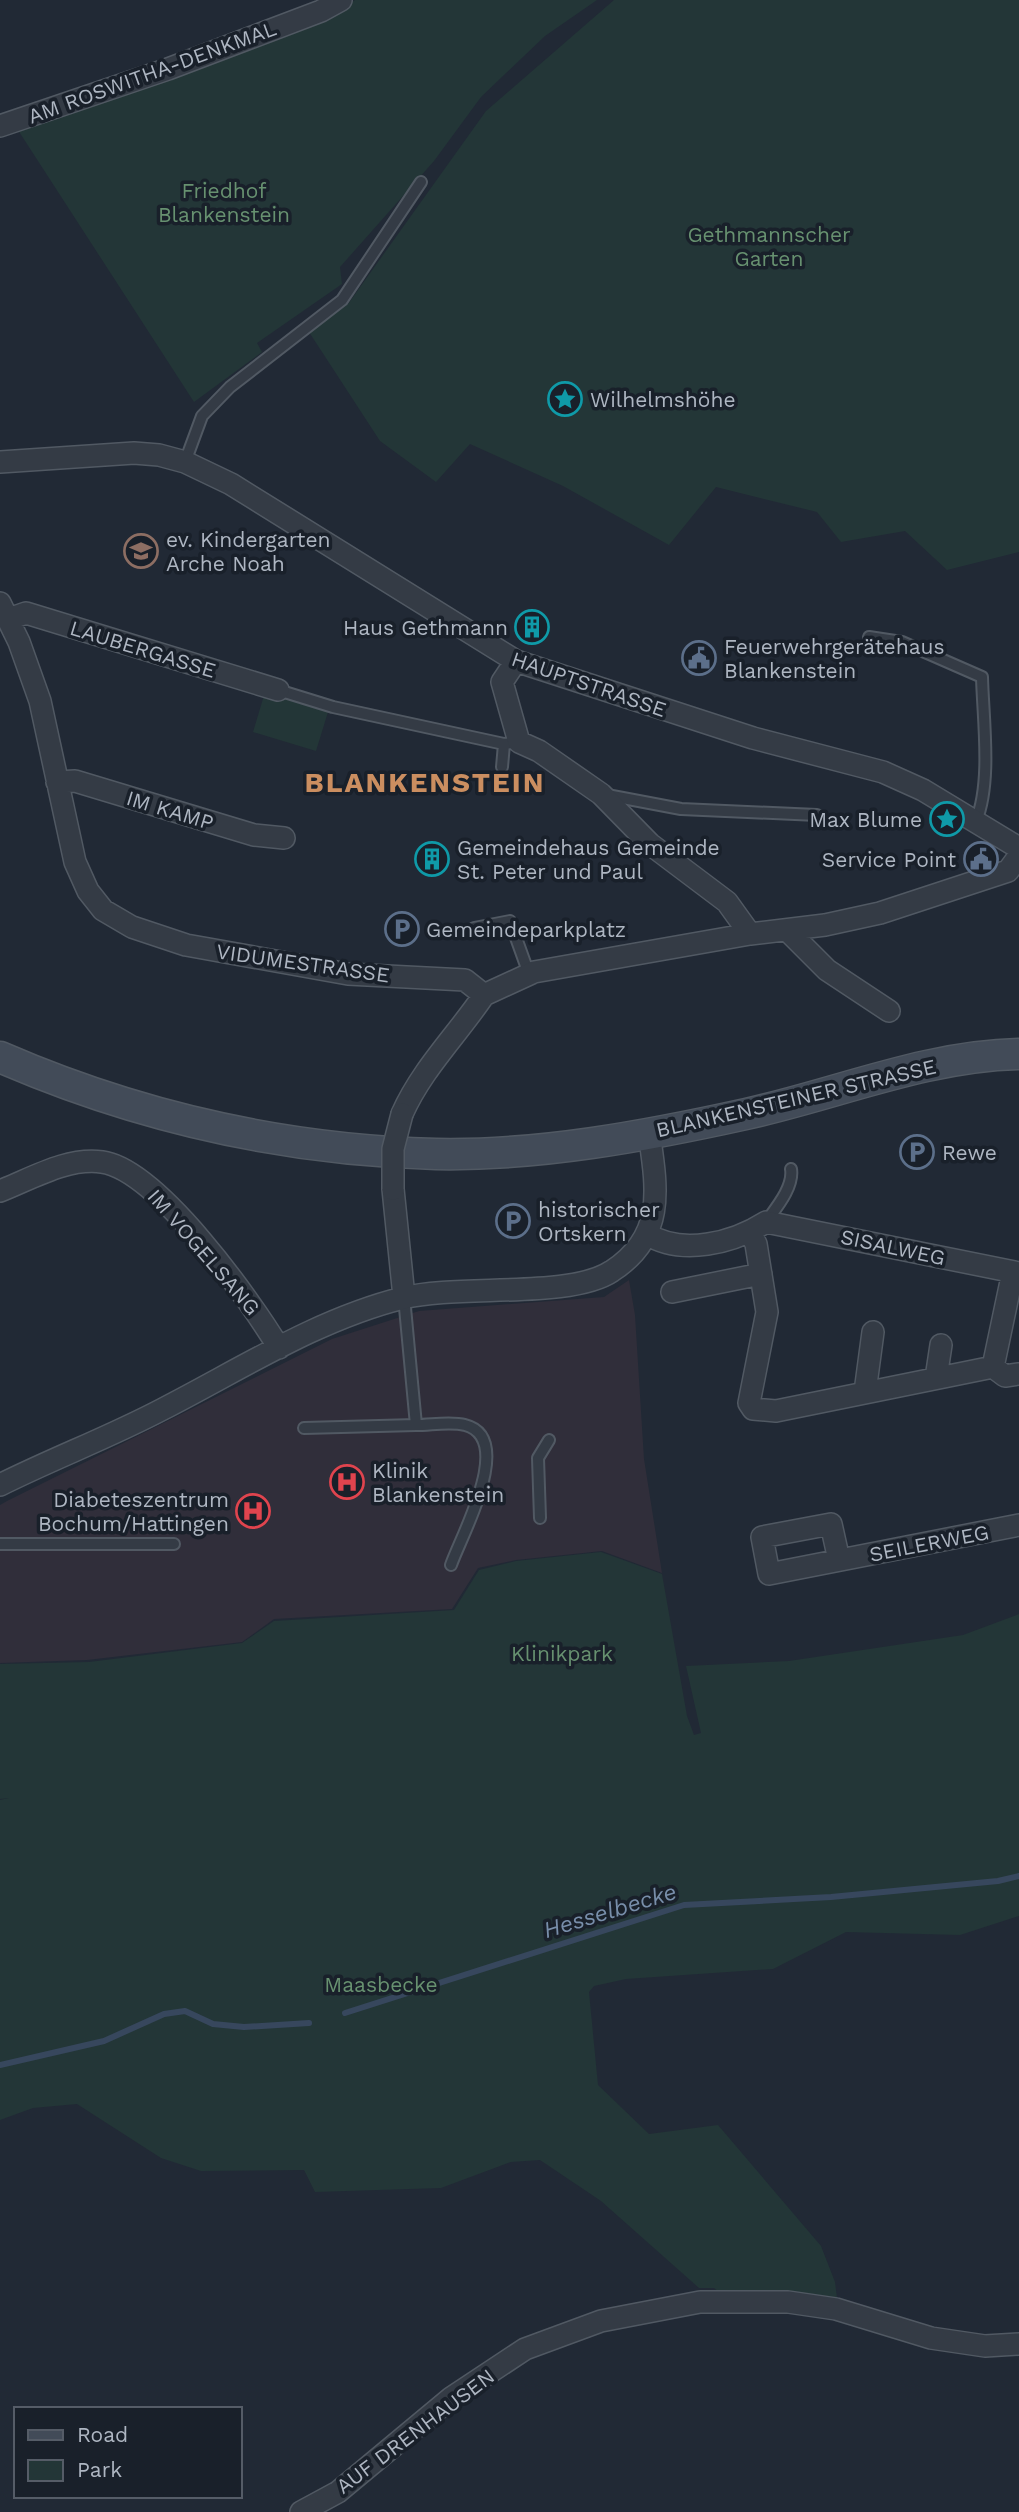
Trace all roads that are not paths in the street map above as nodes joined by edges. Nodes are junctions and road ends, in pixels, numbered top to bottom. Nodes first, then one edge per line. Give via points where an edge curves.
1 (341, 0) edge
2 (0, 126) edge
3 (421, 181) dead end
4 (0, 462) edge
5 (185, 462) junction
6 (5, 611) edge
7 (869, 637) dead end
8 (516, 662) junction
9 (278, 690) joint
10 (512, 743) junction
11 (502, 767) dead end
12 (57, 782) junction
13 (601, 794) junction
14 (817, 814) dead end
15 (976, 821) junction
16 (284, 838) dead end
17 (1019, 848) edge
18 (1019, 856) edge
19 (474, 928) dead end
20 (787, 930) junction
21 (750, 934) junction
22 (529, 974) junction
23 (484, 995) junction
24 (889, 1011) dead end
25 (1019, 1054) edge
26 (0, 1057) edge
27 (649, 1133) junction
28 (791, 1170) dead end
29 (0, 1191) edge
30 (758, 1227) junction
31 (646, 1234) junction
32 (1016, 1273) edge
33 (761, 1274) junction
34 (672, 1292) dead end
35 (404, 1297) junction
36 (873, 1332) dead end
37 (941, 1345) dead end
38 (279, 1348) junction
39 (993, 1367) junction
40 (1019, 1374) edge
41 (936, 1378) junction
42 (865, 1392) junction
43 (416, 1425) junction
44 (304, 1428) dead end
45 (549, 1440) dead end
46 (0, 1485) edge
47 (540, 1518) dead end
48 (1019, 1525) edge
49 (0, 1544) edge
50 (174, 1544) dead end
51 (839, 1560) dead end
52 (451, 1565) dead end
53 (1019, 2344) edge
54 (301, 2512) edge

1 - 2 street, AM ROSWITHA-DENKMAL via 169,69
3 - 5 lane via 342,300 230,387 202,416
4 - 5 street, HAUPTSTRASSE via 134,453
5 - 8 street, HAUPTSTRASSE via 231,484
6 - 9 street, LAUBERGASSE via 26,613
6 - 12 street, VIDUMESTRASSE via 40,701
7 - 15 lane via 902,642 982,677 984,776
8 - 10 street via 502,682
8 - 15 street, HAUPTSTRASSE via 753,738 883,772
9 - 10 lane via 333,707
10 - 11 lane
10 - 13 street via 538,751
12 - 16 street, IM KAMP via 75,781 254,835
12 - 23 street, VIDUMESTRASSE via 75,862 88,891 103,910 132,928 186,945 334,971 465,980
13 - 14 lane via 681,808
13 - 21 street via 650,844 727,902
15 - 17 street, HAUPTSTRASSE
18 - 20 street via 1008,871 880,913
19 - 22 lane via 510,921
20 - 21 street
20 - 24 street via 827,970
21 - 22 street
22 - 23 street
23 - 35 street, bridge via 428,1068 402,1114 393,1149 393,1189
25 - 27 main road, BLANKENSTEINER STRASSE via 943,1063 748,1114
26 - 27 main road, BLANKENSTEINER STRASSE via 182,1120 322,1146 439,1154 537,1148
27 - 31 street via 657,1200
28 - 30 lane via 779,1205
29 - 38 street, IM VOGELSANG via 69,1164 102,1161 135,1174 211,1254
30 - 31 street via 682,1247
30 - 32 street, SISALWEG
30 - 33 street
31 - 35 street via 629,1258 596,1279
32 - 39 street
33 - 34 street
33 - 42 street via 767,1312 749,1403 753,1409 776,1411
35 - 38 street via 337,1320
35 - 43 lane
36 - 42 street
37 - 41 street
38 - 46 street via 162,1410
39 - 40 street via 1005,1376
39 - 41 street
41 - 42 street
43 - 44 lane
43 - 52 lane via 464,1424 485,1443 483,1490
45 - 47 lane via 538,1458
48 - 51 street, SEILERWEG
49 - 50 lane
53 - 54 street, AUF DRENHAUSEN via 985,2346 931,2338 836,2309 789,2302 700,2302 601,2321 526,2349 451,2398 338,2492

